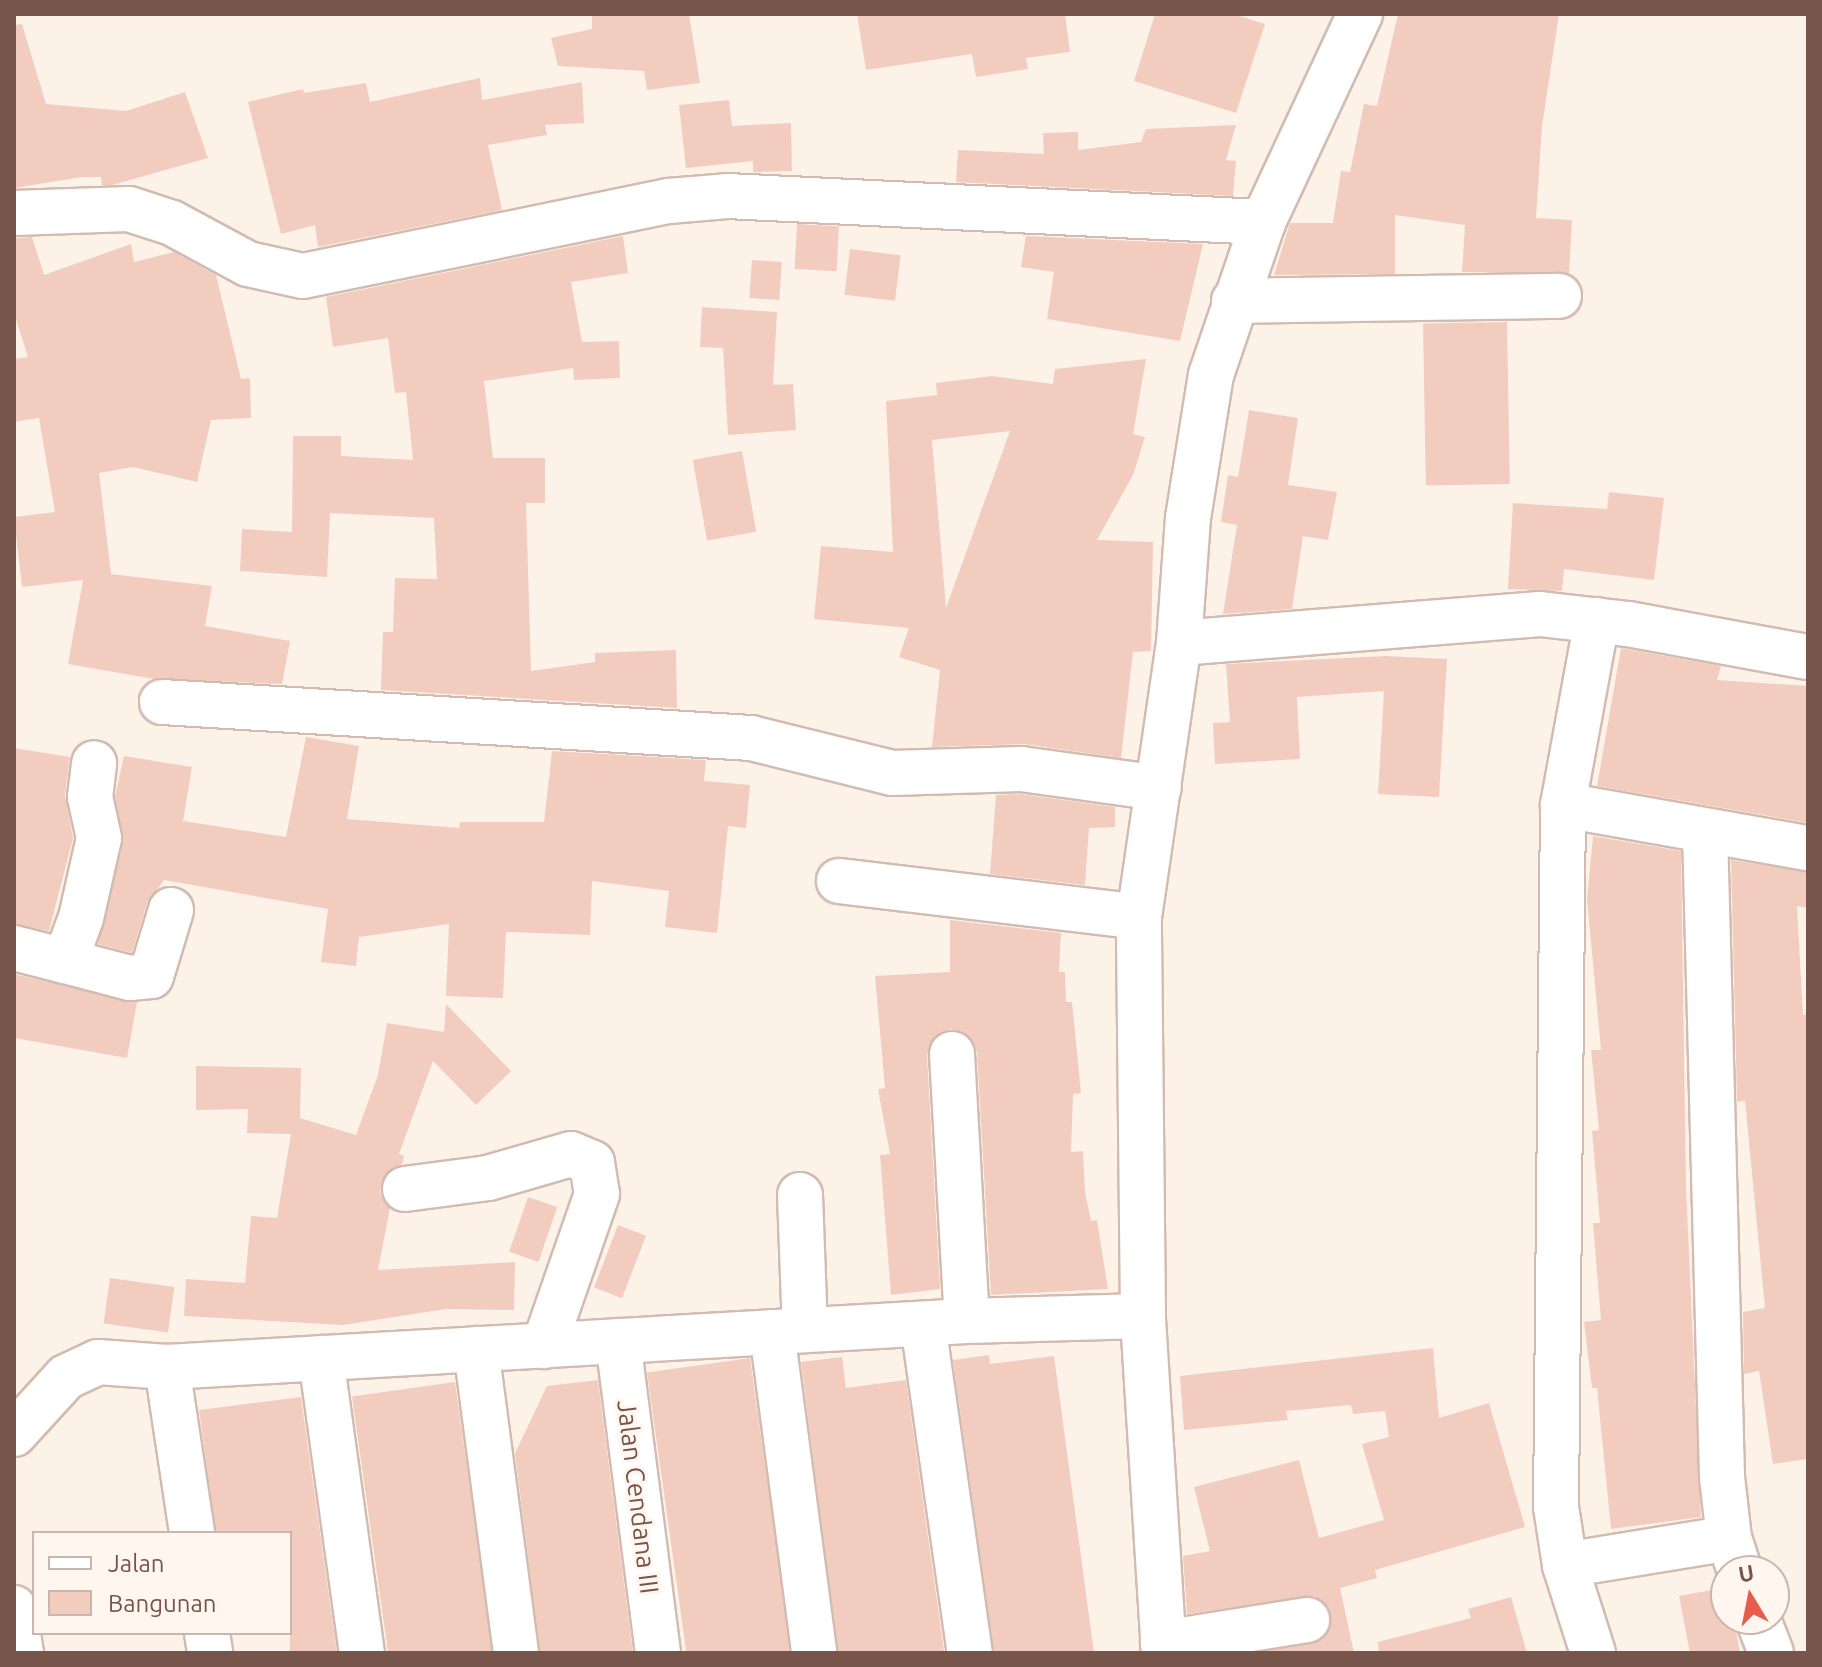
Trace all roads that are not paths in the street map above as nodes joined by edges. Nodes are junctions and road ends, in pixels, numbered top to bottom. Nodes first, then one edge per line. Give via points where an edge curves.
1 (1360, 14) edge
2 (14, 213) edge
3 (1263, 222) junction
4 (1559, 296) dead end
5 (1234, 301) junction
6 (1597, 620) junction
7 (1179, 643) junction
8 (1808, 657) edge
9 (162, 702) dead end
10 (94, 763) dead end
11 (1159, 788) junction
12 (1563, 805) junction
13 (1705, 831) junction
14 (1808, 848) edge
15 (839, 881) dead end
16 (171, 910) dead end
17 (1139, 917) junction
18 (14, 948) edge
19 (65, 961) junction
20 (952, 1054) dead end
21 (405, 1189) dead end
22 (800, 1195) dead end
23 (1143, 1316) junction
24 (967, 1321) junction
25 (923, 1324) junction
26 (788, 1331) junction
27 (618, 1341) junction
28 (544, 1346) junction
29 (476, 1349) junction
30 (321, 1358) junction
31 (167, 1367) junction
32 (14, 1434) edge
33 (192, 1531) edge
34 (1735, 1555) edge
35 (1710, 1556) edge
36 (1565, 1565) junction
37 (14, 1608) edge
38 (1307, 1620) dead end
39 (1163, 1648) edge
40 (21, 1653) edge
41 (362, 1653) edge
42 (516, 1653) edge
43 (658, 1653) edge
44 (814, 1653) edge
45 (970, 1653) edge
46 (1593, 1653) edge

1 - 3 street
2 - 3 street via 129,209 172,223 248,264 303,276 639,207 727,196
3 - 5 street
4 - 5 street
5 - 7 street via 1200,434
6 - 7 street via 1540,614
6 - 8 street
6 - 12 street
7 - 11 street
9 - 11 street via 751,738 892,773 1021,769
10 - 19 street via 90,797 99,838
11 - 17 street
12 - 13 street
12 - 36 street via 1556,1507
13 - 14 street
13 - 34 street via 1722,1477
15 - 17 street
16 - 19 street via 149,977 130,978
17 - 23 street
18 - 19 street
20 - 24 street
21 - 28 street via 488,1178 571,1154 592,1163 597,1194
22 - 26 street
23 - 24 street
23 - 39 street
24 - 25 street
25 - 26 street
25 - 45 street
26 - 27 street
26 - 44 street
27 - 28 street
27 - 43 street, Jalan Cendana III
28 - 29 street
29 - 30 street
29 - 42 street
30 - 31 street
30 - 41 street
31 - 32 street via 115,1360 82,1367 52,1390
31 - 33 street
35 - 36 street
36 - 46 street
37 - 40 street
38 - 39 street

